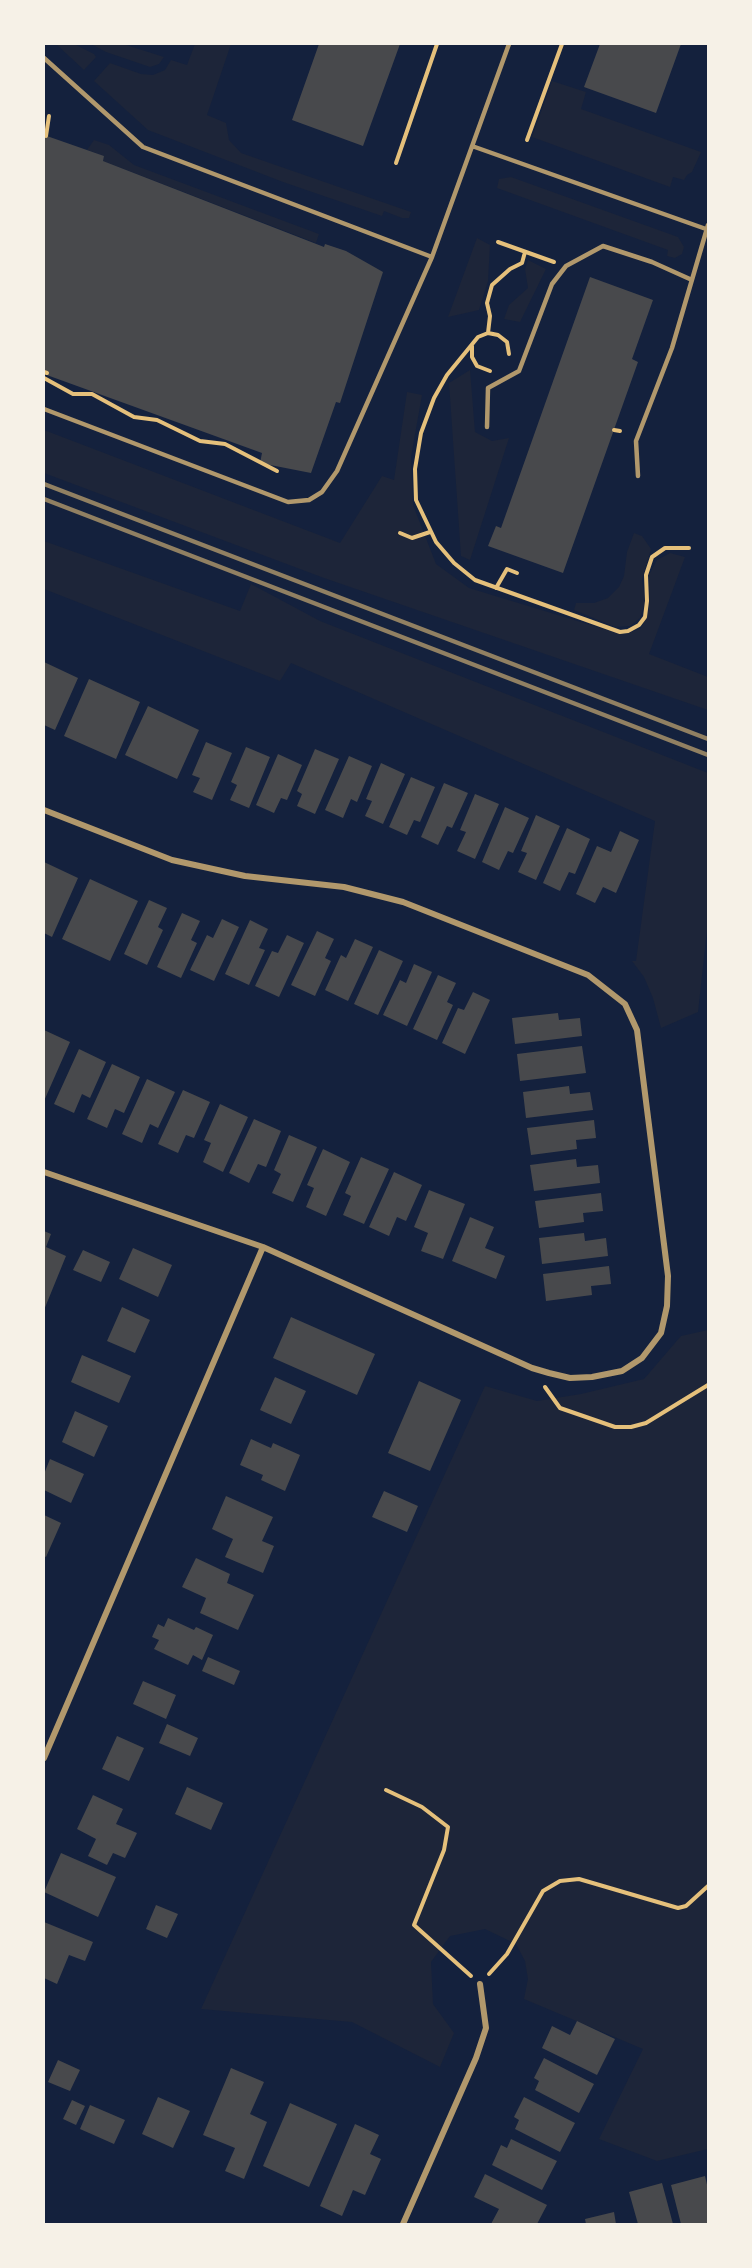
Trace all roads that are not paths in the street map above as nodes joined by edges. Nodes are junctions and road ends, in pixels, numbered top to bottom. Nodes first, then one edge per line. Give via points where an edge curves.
1 (508, 44) edge
2 (44, 58) edge
3 (472, 146) junction
4 (707, 227) edge
5 (432, 257) junction
6 (692, 280) junction
7 (44, 409) edge
8 (487, 428) dead end
9 (638, 476) dead end
10 (44, 810) edge
11 (44, 1172) edge
12 (263, 1247) junction
13 (44, 1758) edge
14 (480, 1984) road end
15 (403, 2224) edge

1 - 3 lane
2 - 5 lane via 143,147
3 - 4 lane
3 - 5 lane
4 - 6 lane
5 - 7 lane via 337,471 322,492 309,500 288,502
6 - 8 lane via 603,246 566,266 552,284 519,371 488,388
6 - 9 lane via 672,348 636,441
10 - 12 street via 172,860 245,876 344,887 404,902 588,975 625,1004 637,1030 669,1276 661,1333 642,1358 622,1371 592,1377 570,1378 532,1368
11 - 12 street
12 - 13 street
14 - 15 street via 486,2028 477,2058

